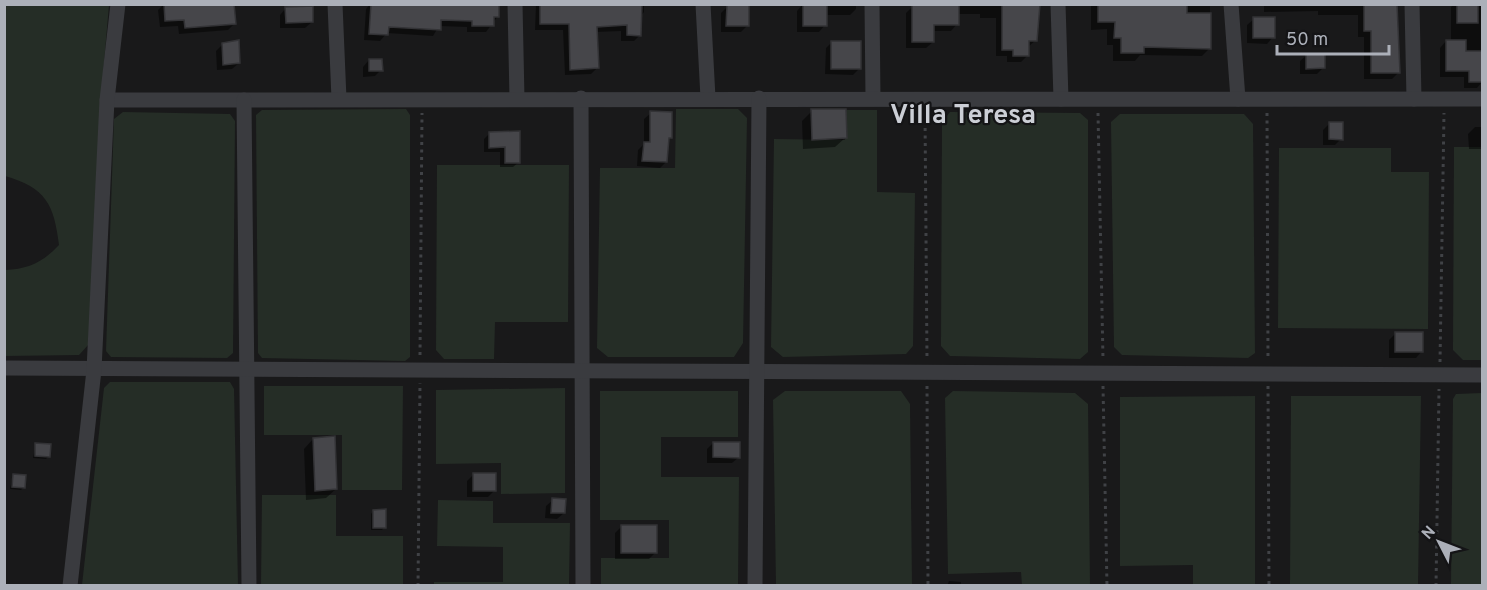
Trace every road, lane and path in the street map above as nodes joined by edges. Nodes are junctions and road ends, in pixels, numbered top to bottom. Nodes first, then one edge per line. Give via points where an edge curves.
1 (118, 4) edge
2 (335, 4) edge
3 (515, 4) edge
4 (703, 4) edge
5 (872, 4) edge
6 (1058, 4) edge
7 (1231, 4) edge
8 (1412, 4) edge
9 (581, 98) junction
10 (708, 98) junction
11 (759, 98) junction
12 (873, 98) junction
13 (925, 98) junction
14 (339, 99) junction
15 (422, 99) junction
16 (517, 99) junction
17 (1061, 99) junction
18 (1098, 99) junction
19 (1238, 99) junction
20 (1267, 99) junction
21 (1414, 99) junction
22 (1444, 99) junction
23 (1482, 99) edge
24 (107, 100) junction
25 (244, 100) junction
26 (4, 368) edge
27 (93, 370) junction
28 (247, 370) junction
29 (420, 371) junction
30 (582, 372) junction
31 (757, 373) junction
32 (927, 373) junction
33 (1103, 374) junction
34 (1268, 374) junction
35 (1440, 375) junction
36 (1482, 375) edge
37 (70, 585) edge
38 (249, 585) edge
39 (418, 585) edge
40 (582, 585) edge
41 (755, 585) edge
42 (928, 585) edge
43 (1107, 585) edge
44 (1269, 585) edge
45 (1436, 585) edge

1 - 24 street
2 - 14 street
3 - 16 street
4 - 10 street
5 - 12 street
6 - 17 street
7 - 19 street
8 - 21 street
9 - 10 street
9 - 16 street
9 - 30 street
10 - 11 street
11 - 12 street
11 - 31 street
12 - 13 street
13 - 17 street
13 - 32 path
14 - 15 street
14 - 25 street
15 - 16 street
15 - 29 path
17 - 18 street
18 - 19 street
18 - 33 path
19 - 20 street
20 - 21 street
20 - 34 path
21 - 22 street
22 - 23 street
22 - 35 path
24 - 25 street
24 - 27 street
25 - 28 street
26 - 27 street
27 - 28 street
27 - 37 street
28 - 29 street
28 - 38 street
29 - 30 street
29 - 39 path
30 - 31 street
30 - 40 street
31 - 32 street
31 - 41 street
32 - 33 street
32 - 42 path
33 - 34 street
33 - 43 path
34 - 35 street
34 - 44 path
35 - 36 street
35 - 45 path

